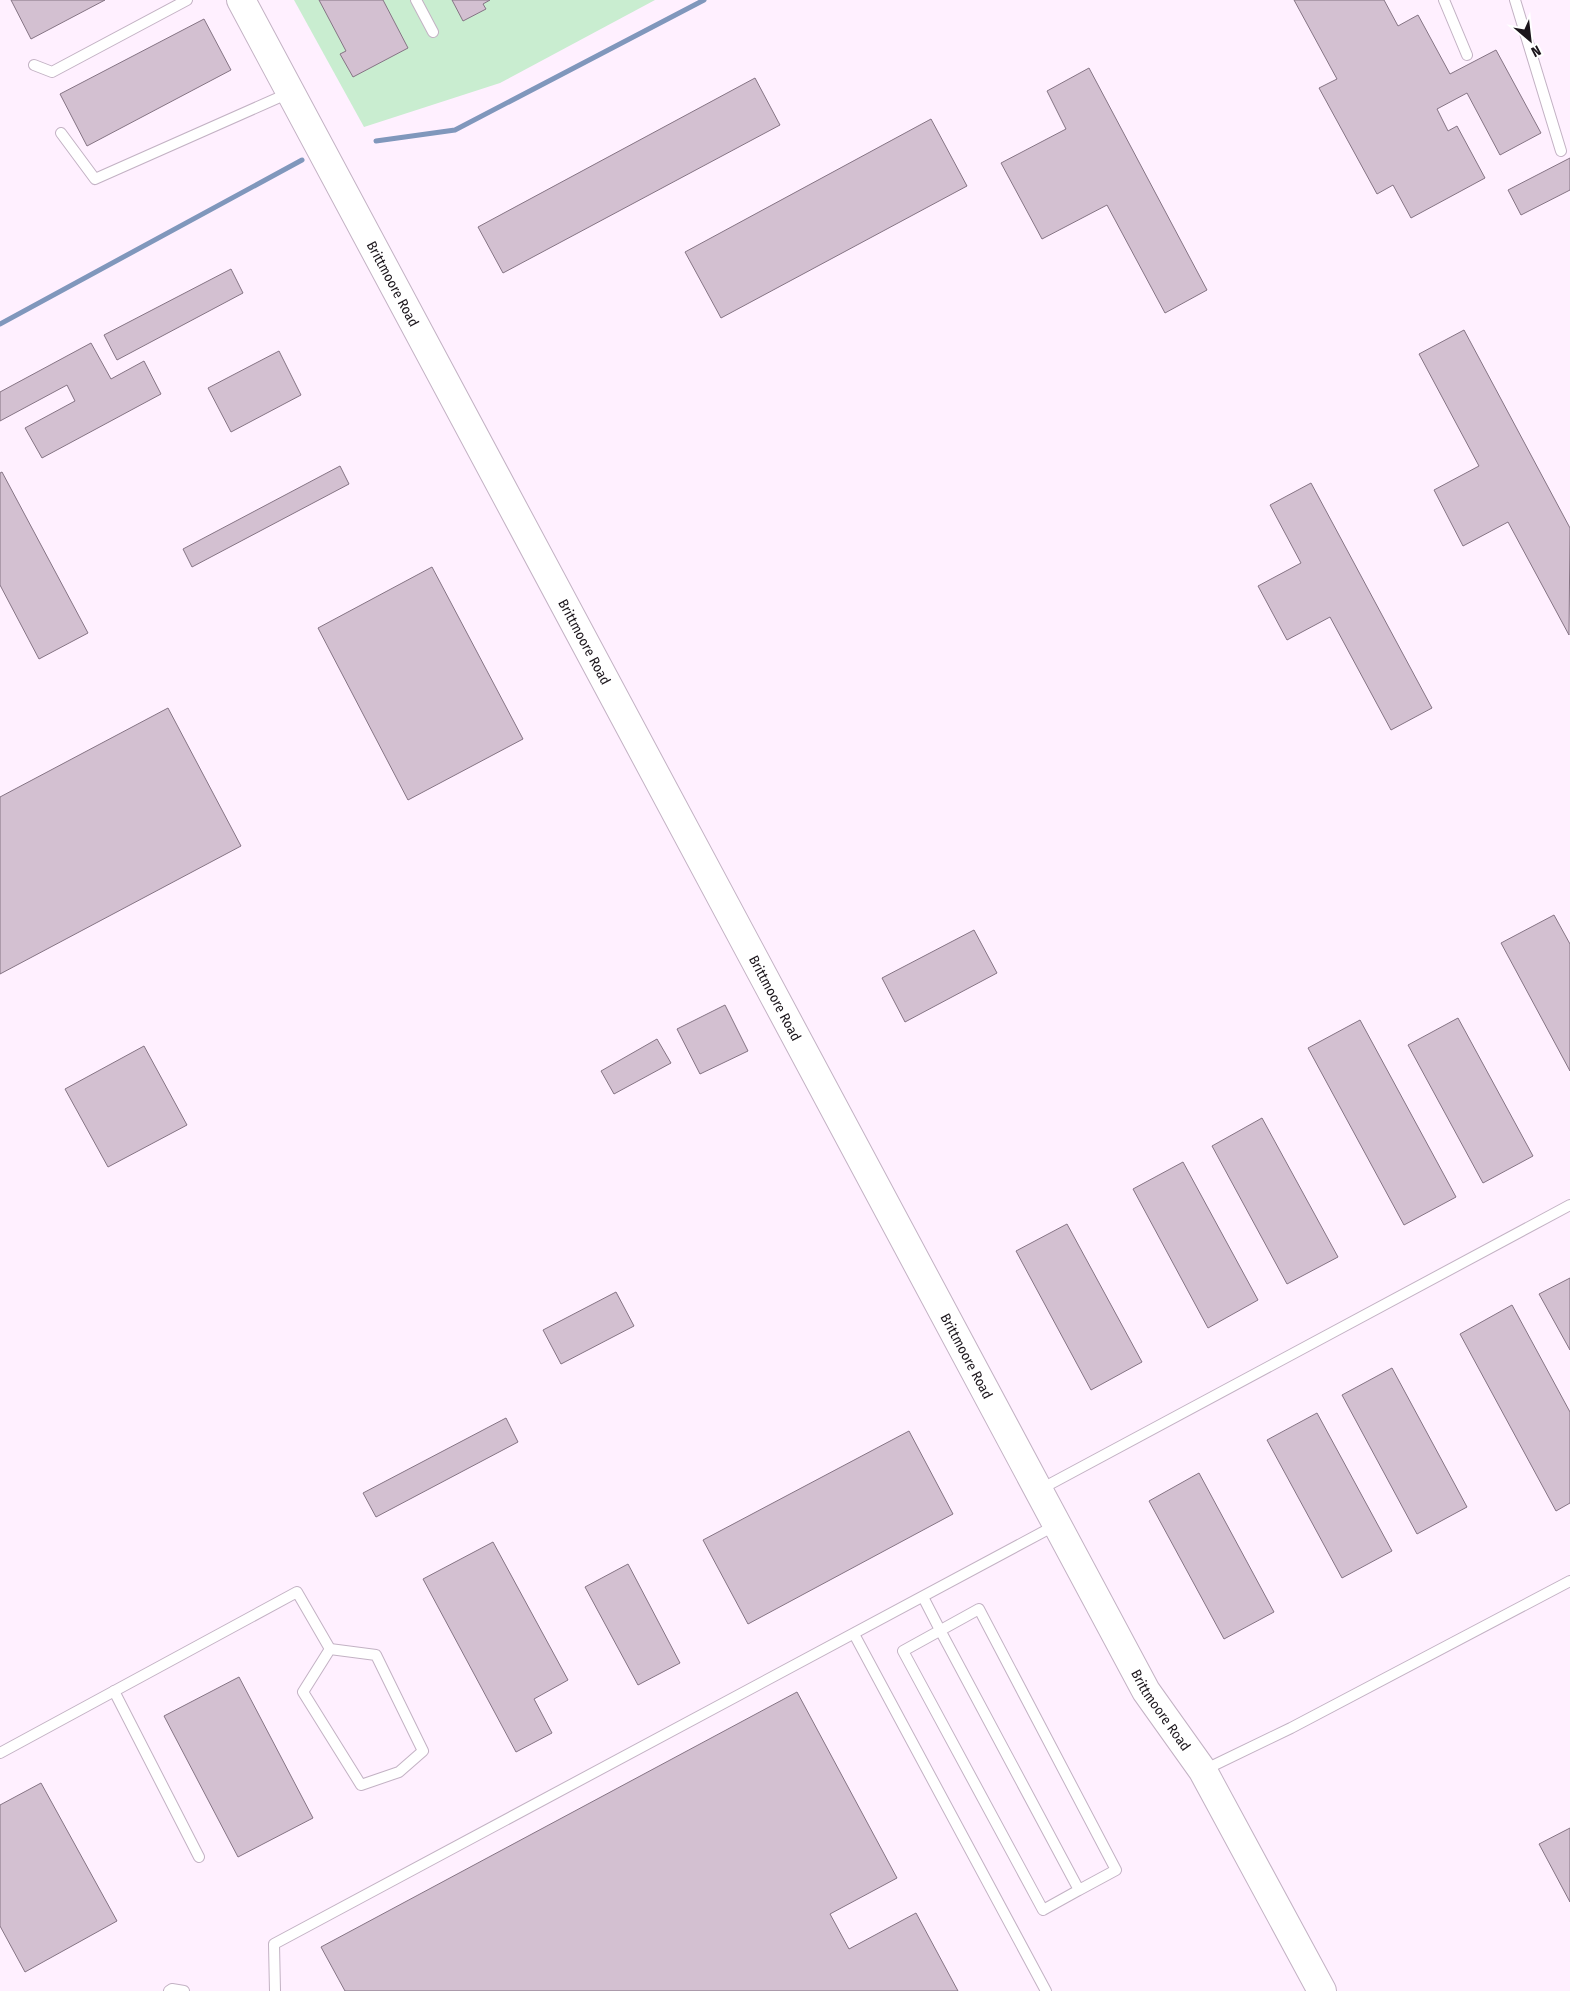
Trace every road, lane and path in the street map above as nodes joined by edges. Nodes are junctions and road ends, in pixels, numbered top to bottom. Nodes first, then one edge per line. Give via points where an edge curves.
1 (187, 0) edge
2 (240, 0) edge
3 (416, 0) edge
4 (1444, 0) edge
5 (1515, 0) edge
6 (433, 32) dead end
7 (1467, 55) dead end
8 (34, 65) dead end
9 (290, 92) junction
10 (61, 133) dead end
11 (1561, 151) dead end
12 (1570, 1205) edge
13 (1039, 1491) junction
14 (1057, 1525) junction
15 (1570, 1581) edge
16 (923, 1597) junction
17 (940, 1630) junction
18 (854, 1634) junction
19 (330, 1649) junction
20 (114, 1691) junction
21 (0, 1753) edge
22 (1203, 1771) junction
23 (199, 1857) dead end
24 (1079, 1890) junction
25 (1319, 1990) edge
26 (169, 1991) edge
27 (184, 1991) edge
28 (275, 1991) edge
29 (1046, 1991) edge

1 - 8 lane via 52,72
2 - 9 main road, Brittmoore Road
3 - 6 lane
4 - 7 lane
5 - 11 lane
9 - 10 lane via 95,179
9 - 13 main road, Brittmoore Road
12 - 13 lane
13 - 14 main road, Brittmoore Road
14 - 16 lane
14 - 22 main road, Brittmoore Road via 1146,1691
15 - 22 lane
16 - 17 lane
16 - 18 lane
17 - 24 lane
17 - 24 lane via 903,1651 1044,1910
17 - 24 lane via 979,1609 984,1618 1116,1870
18 - 28 lane via 274,1944
18 - 29 lane
19 - 19 lane via 303,1692 361,1785 399,1772 424,1751 376,1655
19 - 20 lane via 297,1592
20 - 21 lane
20 - 23 lane
22 - 25 main road, Brittmoore Road
26 - 27 lane

